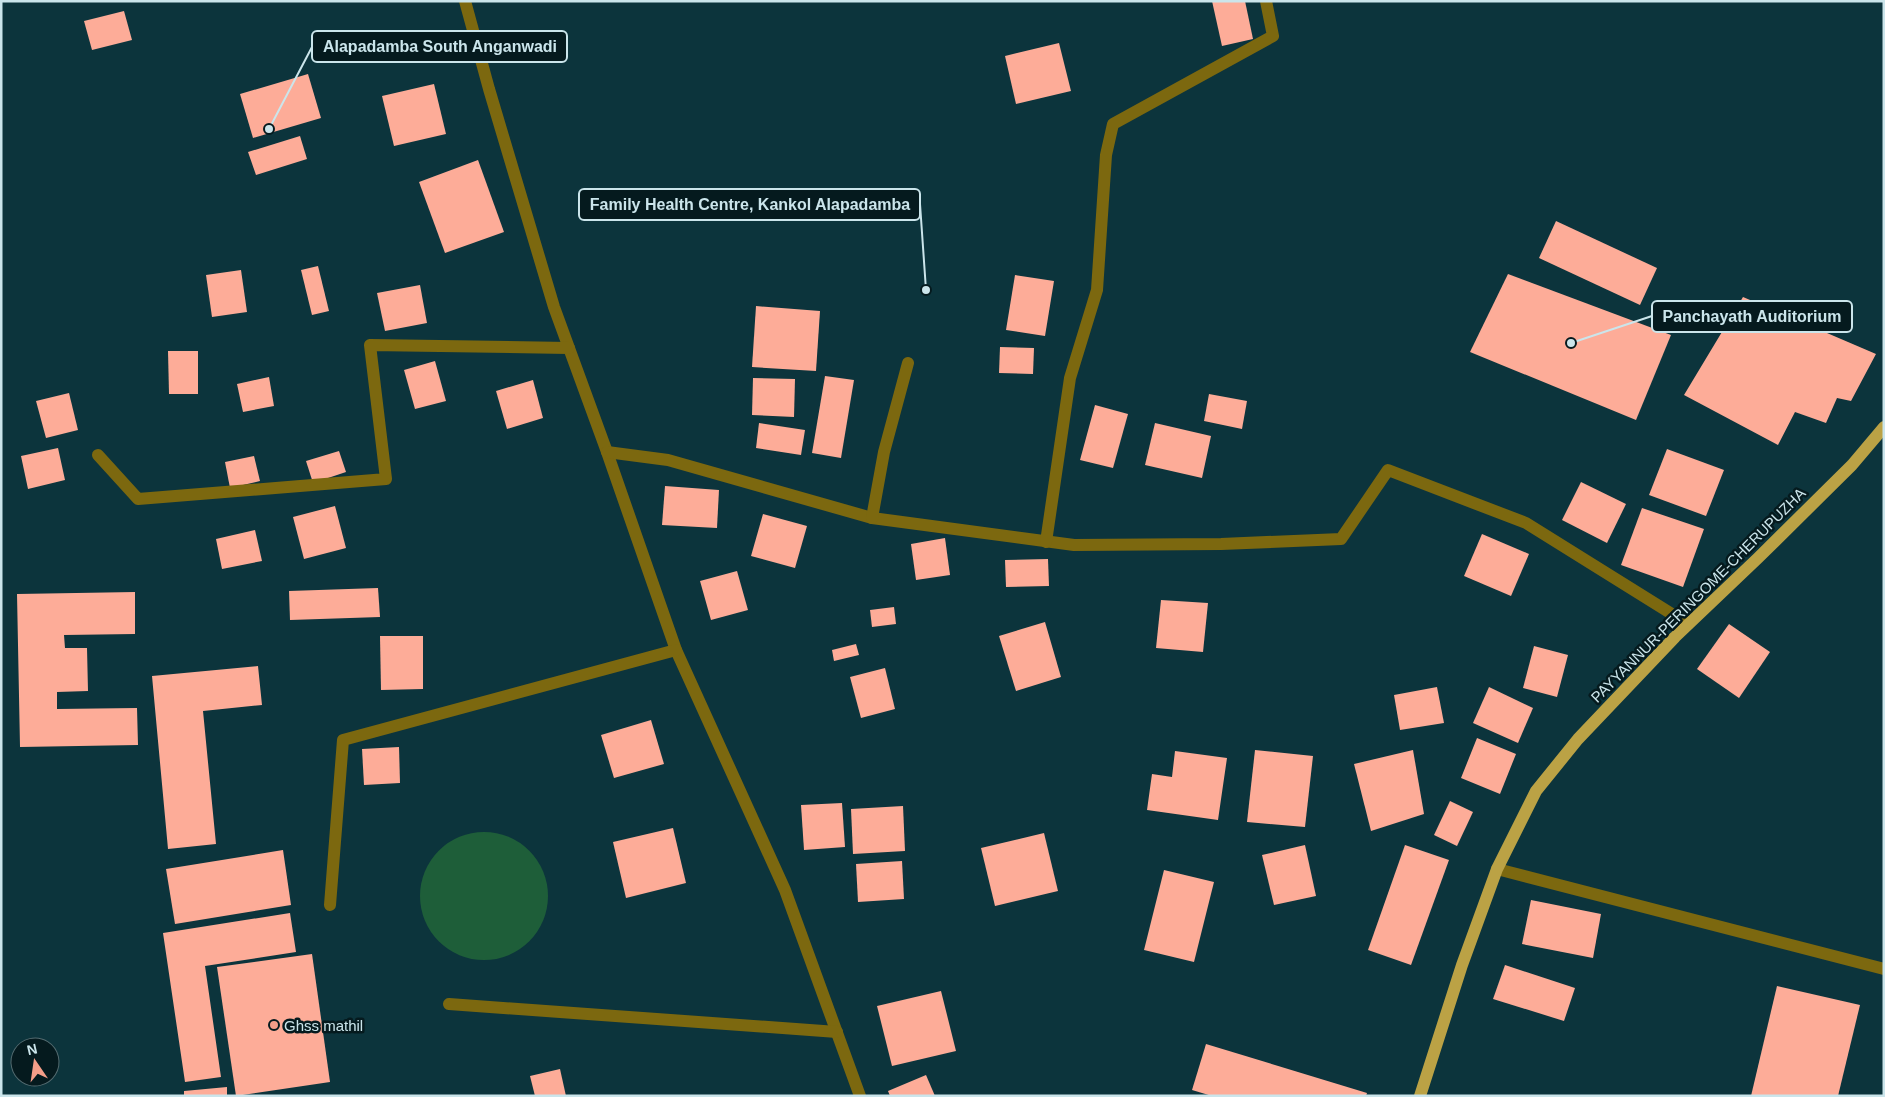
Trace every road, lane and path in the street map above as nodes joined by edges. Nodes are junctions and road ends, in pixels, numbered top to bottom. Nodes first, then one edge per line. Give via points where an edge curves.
1 (465, 1) edge
2 (1266, 1) edge
3 (569, 348) junction
4 (908, 363) dead end
5 (1884, 427) edge
6 (607, 452) junction
7 (98, 455) dead end
8 (872, 518) junction
9 (1046, 542) junction
10 (1688, 624) junction
11 (676, 650) junction
12 (1497, 869) junction
13 (330, 905) dead end
14 (1884, 969) edge
15 (449, 1004) dead end
16 (837, 1032) junction
17 (860, 1096) edge
18 (1420, 1096) edge

1 - 3 street via 554,307
2 - 9 street via 1273,36 1113,124 1106,155 1097,290 1070,378
3 - 6 street
3 - 7 street via 370,346 386,479 138,499
4 - 8 street via 884,452
5 - 10 main road, PAYYANNUR-PERINGOME-CHERUPUZHA via 1852,465
6 - 8 street via 668,460
6 - 11 street
8 - 9 street
9 - 10 street via 1084,545 1221,544 1341,539 1388,470 1526,523
10 - 12 main road, PAYYANNUR-PERINGOME-CHERUPUZHA via 1578,739 1536,791
11 - 13 street via 343,740
11 - 16 street via 785,890
12 - 14 street
12 - 18 main road, PAYYANNUR-PERINGOME-CHERUPUZHA
15 - 16 street
16 - 17 street

